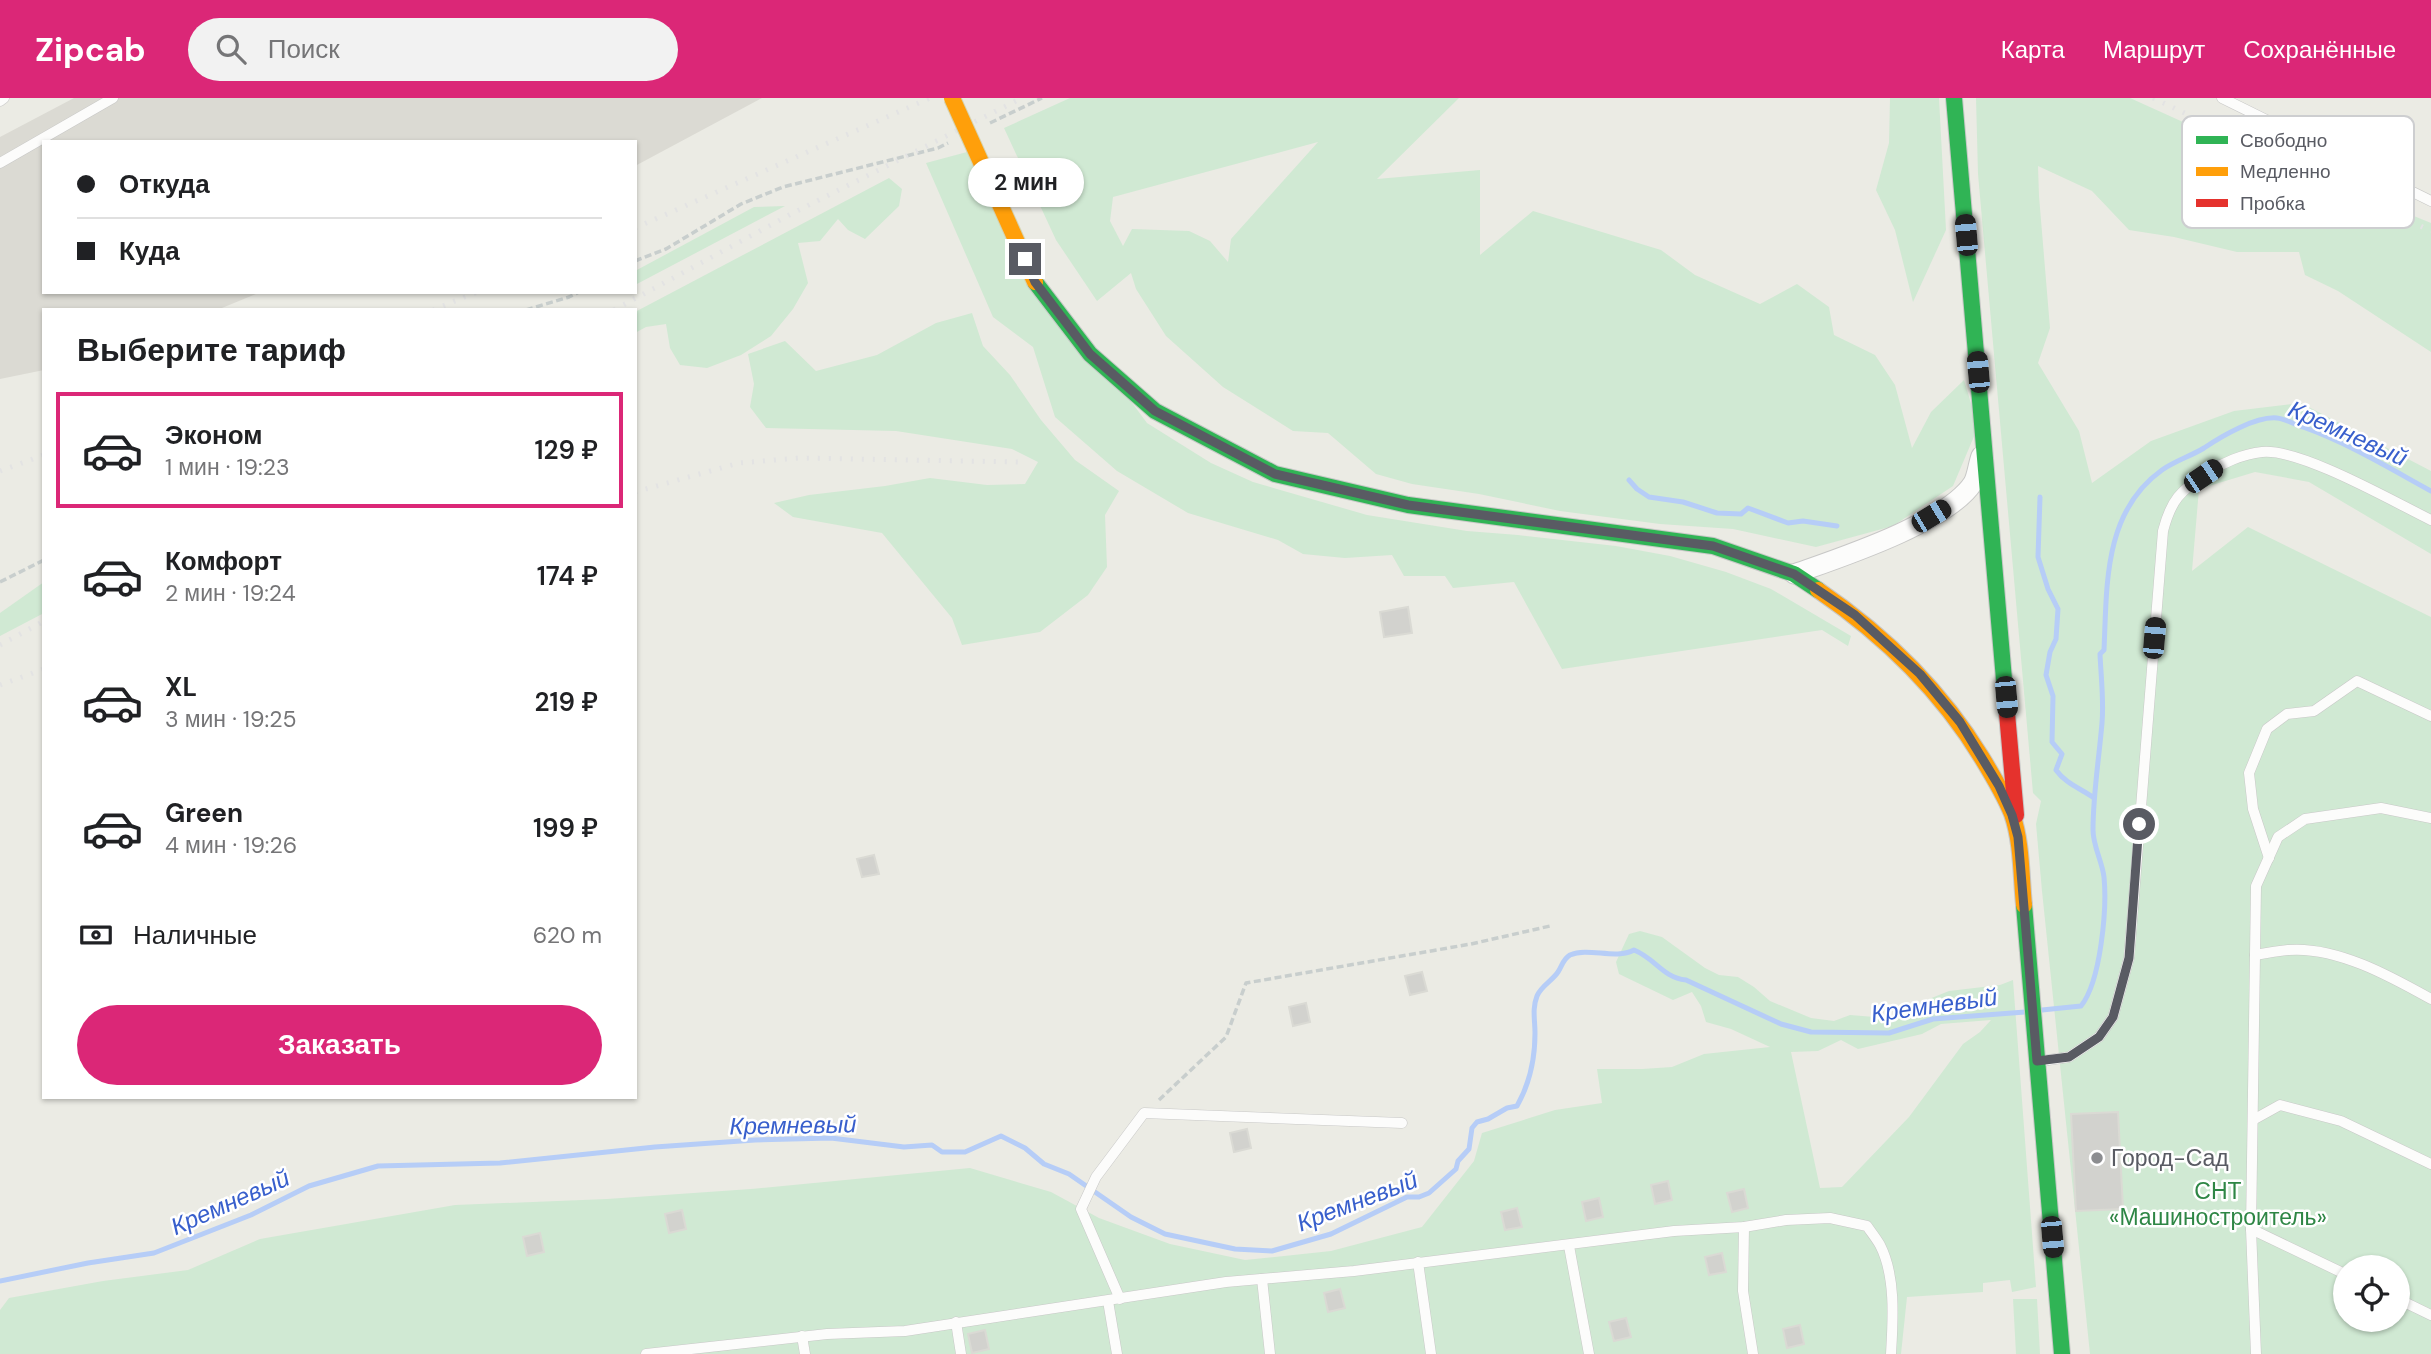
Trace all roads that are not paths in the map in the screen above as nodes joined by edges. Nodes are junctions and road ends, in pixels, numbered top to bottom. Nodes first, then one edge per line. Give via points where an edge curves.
1 (113, 98) edge
2 (952, 98) edge
3 (1954, 98) edge
4 (2222, 98) edge
5 (2259, 116) edge
6 (0, 163) edge
7 (2414, 193) edge
8 (2431, 201) edge
9 (1984, 445) junction
10 (2431, 520) edge
11 (1794, 574) junction
12 (2431, 716) edge
13 (2431, 818) edge
14 (2018, 837) junction
15 (2269, 859) junction
16 (2255, 955) junction
17 (2431, 999) edge
18 (2036, 1054) junction
19 (2253, 1120) junction
20 (1402, 1124) dead end
21 (2431, 1164) edge
22 (1744, 1227) junction
23 (2251, 1229) junction
24 (1569, 1245) junction
25 (1418, 1262) junction
26 (2333, 1268) edge
27 (1262, 1279) junction
28 (1120, 1299) junction
29 (1108, 1301) junction
30 (2410, 1305) edge
31 (2431, 1315) edge
32 (956, 1322) junction
33 (802, 1336) junction
34 (650, 1354) edge
35 (805, 1354) edge
36 (961, 1354) edge
37 (1117, 1354) edge
38 (1270, 1354) edge
39 (1431, 1354) edge
40 (1589, 1354) edge
41 (1754, 1354) edge
42 (1891, 1354) edge
43 (2063, 1354) edge
44 (2256, 1354) edge

1 - 6 lane
2 - 11 main road, bridge via 1035,282 1090,354 1155,411 1275,474 1408,505 1713,546
3 - 9 main road
4 - 5 lane
7 - 8 lane
9 - 11 street via 1973,482 1951,504 1871,546
9 - 14 main road
10 - 18 lane via 2292,456 2262,452 2220,464 2185,487 2169,507 2163,531 2129,958 2113,1017 2099,1037 2069,1057
11 - 14 main road via 1855,615 1920,674 1960,722 2012,815
12 - 15 lane via 2357,681 2314,712 2287,714 2267,729 2249,773 2253,809
13 - 15 lane via 2381,808 2305,819 2278,838
14 - 18 main road
15 - 16 lane via 2256,886
16 - 17 lane via 2290,950 2341,956
16 - 19 lane
18 - 43 main road
19 - 21 lane via 2280,1105 2340,1121
19 - 23 lane
20 - 28 lane via 1144,1113 1096,1177 1082,1209
22 - 24 lane
22 - 41 lane via 1743,1291
22 - 42 lane via 1830,1218 1867,1226 1880,1245 1889,1275
23 - 26 lane
23 - 44 lane
24 - 25 lane
24 - 40 lane
25 - 27 lane
25 - 39 lane
27 - 28 lane
27 - 38 lane
28 - 29 lane
29 - 32 lane
29 - 37 lane
30 - 31 lane
32 - 33 lane via 905,1331
32 - 36 lane
33 - 34 lane
33 - 35 lane

